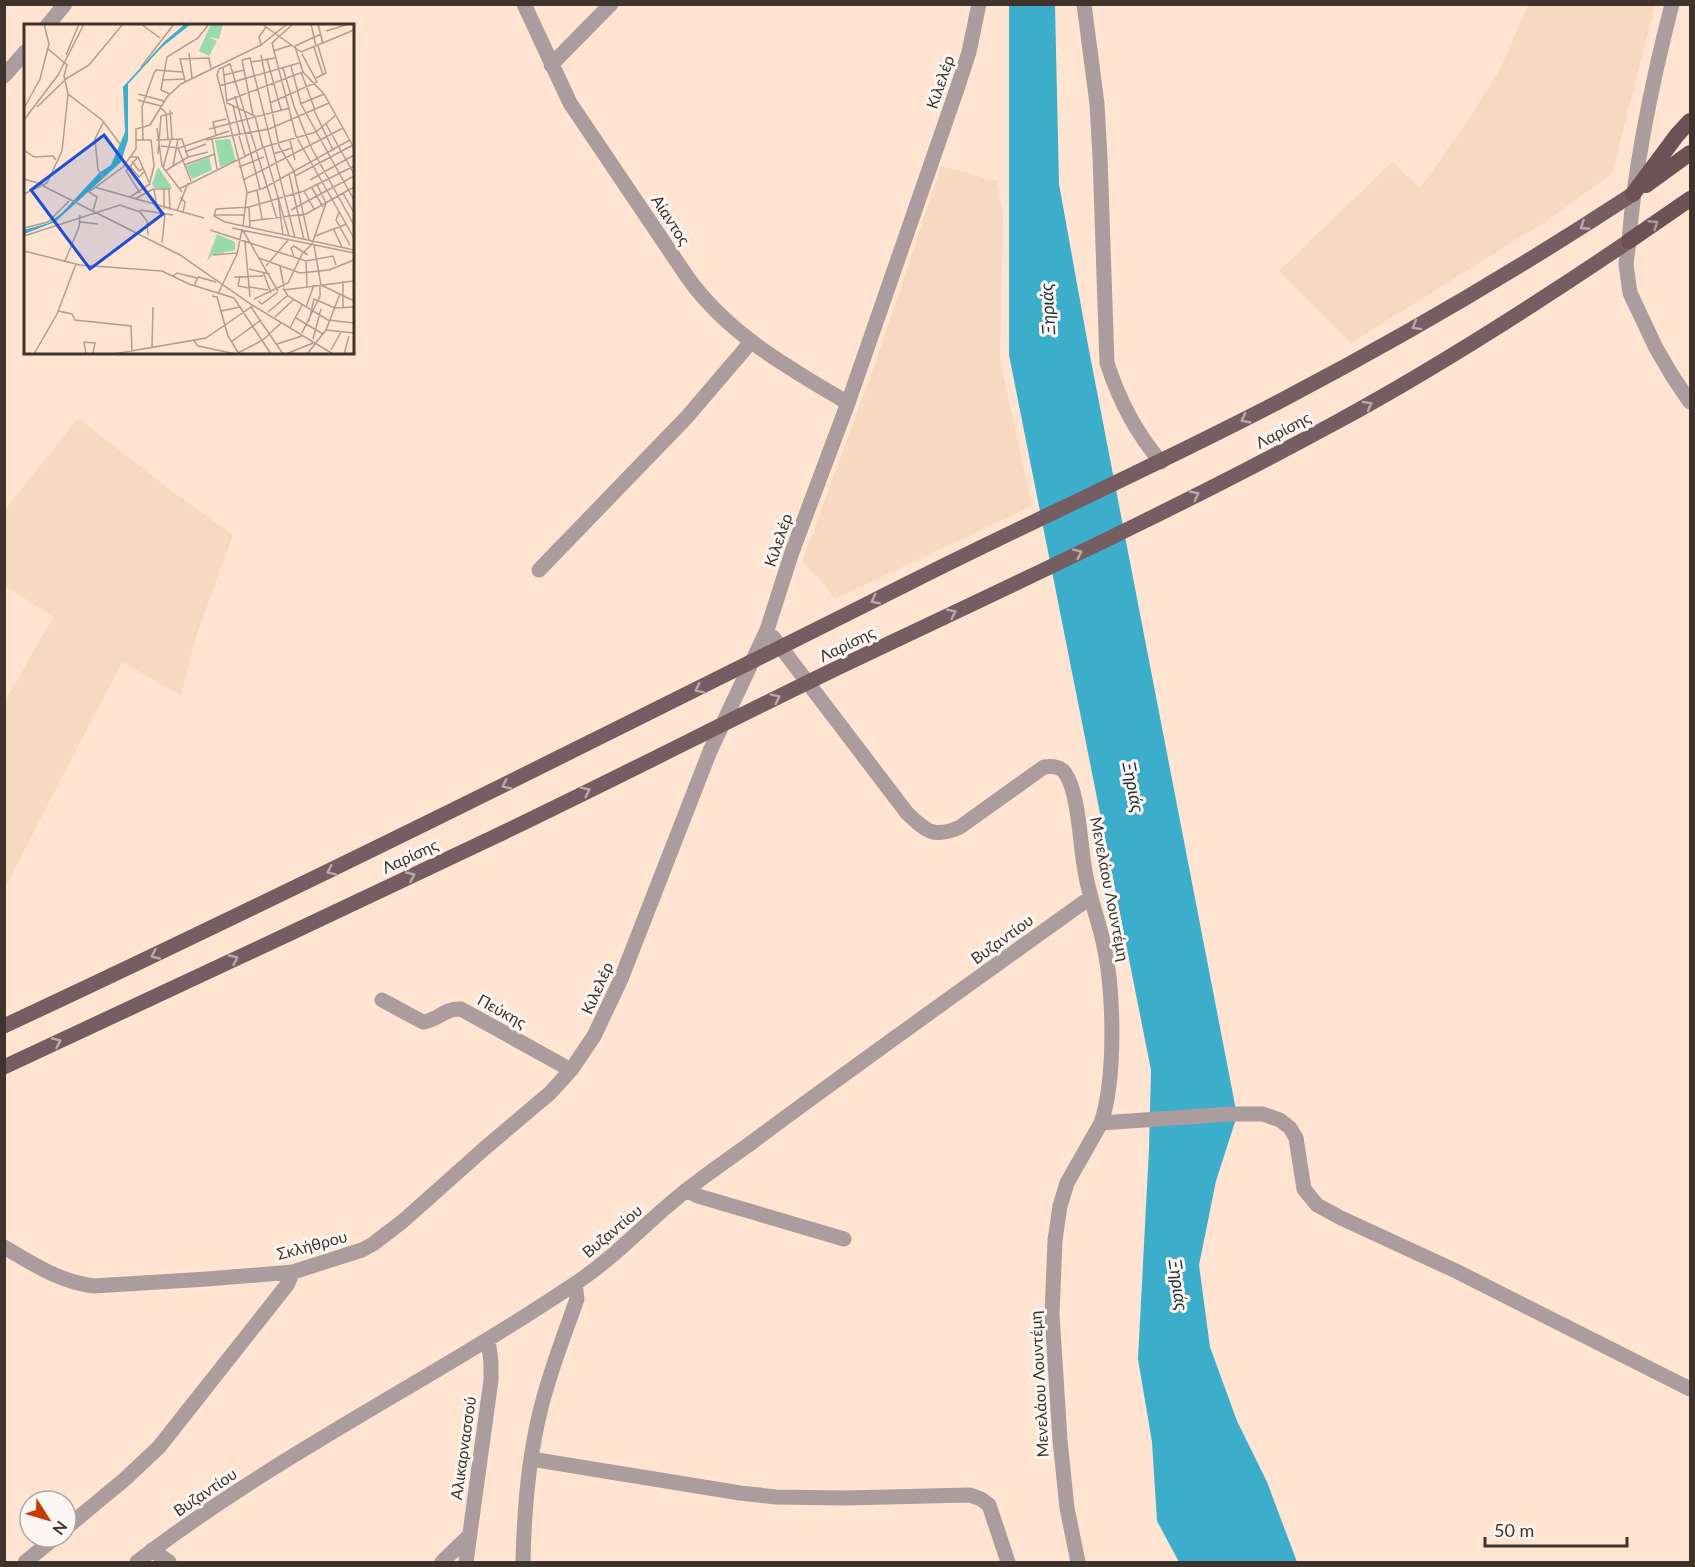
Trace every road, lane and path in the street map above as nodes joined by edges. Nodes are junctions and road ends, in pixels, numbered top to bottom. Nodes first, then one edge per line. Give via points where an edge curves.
1 (65, 4) edge
2 (524, 4) edge
3 (611, 4) edge
4 (979, 4) edge
5 (1084, 4) edge
6 (1672, 4) edge
7 (49, 24) edge
8 (24, 53) edge
9 (552, 65) junction
10 (4, 76) edge
11 (1690, 121) edge
12 (1690, 153) edge
13 (1633, 194) junction
14 (1687, 202) edge
15 (1629, 242) junction
16 (752, 342) junction
17 (1690, 402) edge
18 (848, 403) junction
19 (1161, 462) junction
20 (539, 570) dead end
21 (767, 630) junction
22 (781, 647) junction
23 (752, 663) junction
24 (808, 683) junction
25 (723, 723) junction
26 (1091, 897) junction
27 (382, 1000) dead end
28 (4, 1026) edge
29 (4, 1067) edge
30 (571, 1070) junction
31 (1101, 1123) junction
32 (686, 1190) junction
33 (844, 1239) dead end
34 (4, 1247) edge
35 (293, 1272) junction
36 (575, 1284) junction
37 (488, 1339) junction
38 (1690, 1389) edge
39 (531, 1459) junction
40 (78, 1518) edge
41 (468, 1538) junction
42 (42, 1549) edge
43 (152, 1551) junction
44 (25, 1563) edge
45 (137, 1563) edge
46 (169, 1563) edge
47 (442, 1563) edge
48 (466, 1563) edge
49 (523, 1563) edge
50 (1008, 1563) edge
51 (1078, 1563) edge

1 - 7 street
2 - 9 street, Αίαντος
3 - 9 street
4 - 18 street, Κιλελέρ via 957,89
5 - 19 street via 1100,157 1107,363 1131,423
6 - 13 street via 1655,68
8 - 10 street
9 - 16 street, Αίαντος via 570,103 688,278 717,314
11 - 13 highway
12 - 13 highway
13 - 15 street
13 -> 19 main road, Λαρίσης via 1369,354
15 -> 14 highway, Λαρίσης
15 - 17 street via 1626,264 1630,293 1656,348
24 -> 15 main road, Λαρίσης via 1292,446 1520,314
16 - 18 street, Αίαντος
16 - 20 street via 686,418
18 - 21 street, Κιλελέρ
19 -> 22 main road, Λαρίσης
21 - 22 street, Μενελάου Λουντέμη
21 - 23 street, Κιλελέρ
22 - 23 main road, Λαρίσης
22 - 24 street, Μενελάου Λουντέμη
23 - 25 street, Κιλελέρ
23 -> 28 main road, Λαρίσης via 341,866
25 -> 24 main road, Λαρίσης
24 - 26 street, Μενελάου Λουντέμη via 907,813 925,830 949,832 960,827 1044,767 1060,768 1073,797
29 -> 25 main road, Λαρίσης via 498,835
25 - 30 street, Κιλελέρ via 621,979 594,1036
26 - 31 street, Μενελάου Λουντέμη via 1107,957 1110,1005 1111,1072
26 - 32 street, Βυζαντίου
27 - 30 street, Πεύκης via 423,1022 449,1009 461,1009
30 - 35 street, Σκλήθρου via 532,1110 373,1244
31 - 38 street via 1230,1114 1274,1117 1296,1138 1303,1184 1317,1205
31 - 51 street, Μενελάου Λουντέμη via 1067,1183 1055,1240 1052,1314 1059,1430 1065,1497
32 - 33 street
32 - 36 street, Βυζαντίου via 621,1250
34 - 35 street, Σκλήθρου via 59,1278 94,1286
35 - 40 street via 287,1285 159,1447
36 - 37 street, Βυζαντίου
36 - 39 street via 577,1299 544,1394
37 - 41 street, Αλικαρνασσού via 491,1380
37 - 43 street, Βυζαντίου via 264,1473
39 - 49 street
39 - 50 street via 776,1497 978,1497 989,1505
41 - 47 street
41 - 48 street, Αλικαρνασσού
42 - 44 street
43 - 45 street, Βυζαντίου
43 - 46 street

